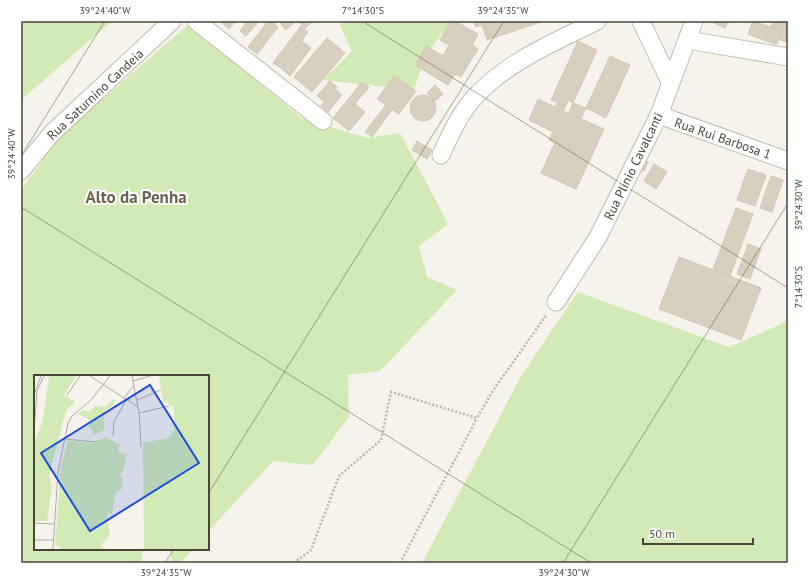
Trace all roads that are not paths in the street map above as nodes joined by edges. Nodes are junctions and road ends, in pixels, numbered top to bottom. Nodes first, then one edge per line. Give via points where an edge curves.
1 (172, 21) edge
2 (196, 21) edge
3 (597, 21) edge
4 (641, 21) edge
5 (694, 21) edge
6 (687, 40) junction
7 (788, 58) edge
8 (670, 82) junction
9 (659, 115) junction
10 (323, 121) dead end
11 (441, 155) dead end
12 (788, 161) edge
13 (21, 171) edge
14 (556, 302) road end

1 - 13 street, Rua Saturnino Candeia via 57,128
2 - 10 street
3 - 11 street via 521,59 493,80 473,99 456,123
4 - 8 street
5 - 6 street, Rua Plinio Cavalcanti
6 - 7 street
6 - 8 street, Rua Plinio Cavalcanti
8 - 9 street, Rua Plinio Cavalcanti
9 - 12 street, Rua Rui Barbosa 1
9 - 14 street, Rua Plinio Cavalcanti via 598,237

